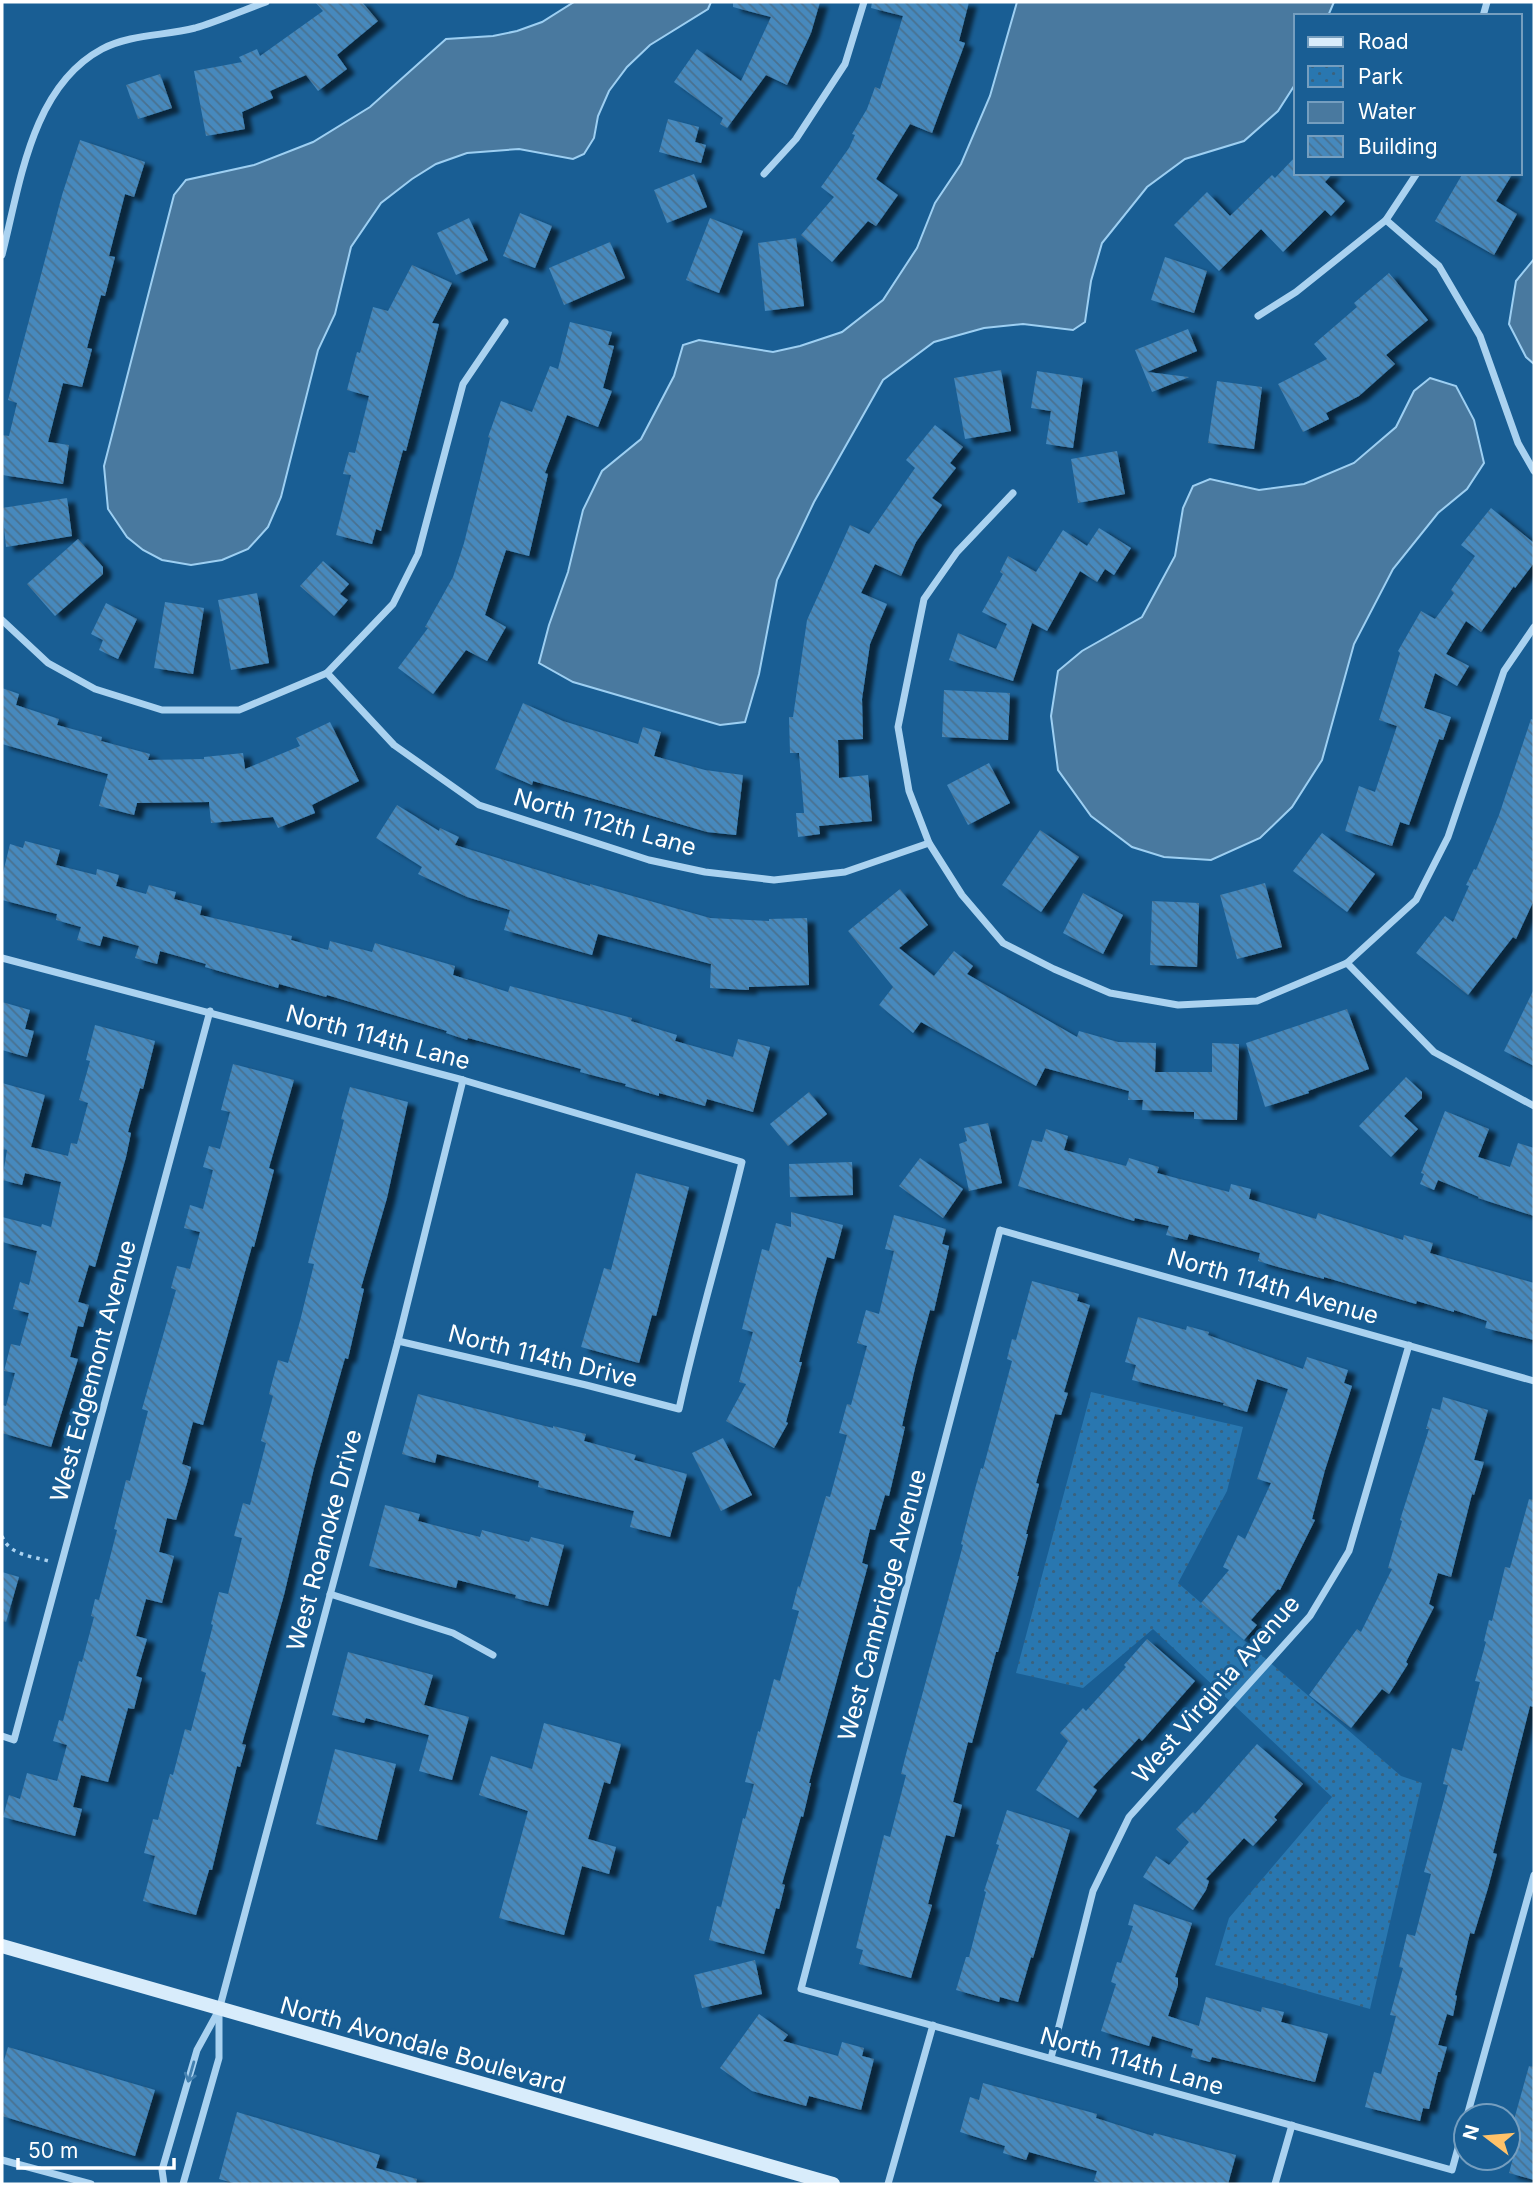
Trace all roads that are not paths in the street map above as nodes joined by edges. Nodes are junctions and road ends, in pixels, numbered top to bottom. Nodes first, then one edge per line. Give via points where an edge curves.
1 (266, 2) edge
2 (864, 2) edge
3 (764, 174) dead end
4 (1416, 175) edge
5 (1386, 220) junction
6 (2, 255) edge
7 (1258, 316) dead end
8 (505, 322) dead end
9 (1534, 471) edge
10 (1013, 493) dead end
11 (2, 620) edge
12 (1534, 627) edge
13 (327, 673) junction
14 (929, 843) junction
15 (2, 958) edge
16 (1347, 963) junction
17 (210, 1012) junction
18 (463, 1080) junction
19 (1534, 1106) edge
20 (1000, 1230) joint
21 (398, 1341) junction
22 (1409, 1345) junction
23 (1534, 1381) edge
24 (679, 1409) joint
25 (330, 1594) junction
26 (493, 1655) dead end
27 (2, 1736) edge
28 (1534, 1875) edge
29 (2, 1946) edge
30 (801, 1989) joint
31 (219, 2010) junction
32 (933, 2025) junction
33 (1051, 2058) junction
34 (1470, 2102) edge
35 (1292, 2125) junction
36 (2, 2160) edge
37 (1452, 2170) edge
38 (91, 2184) edge
39 (164, 2184) edge
40 (183, 2184) edge
41 (833, 2184) edge
42 (888, 2184) edge
43 (1275, 2184) edge

1 - 6 street via 195,28 134,38 101,50 73,71 35,127
2 - 3 street via 845,64 796,139
4 - 5 street
5 - 7 street via 1296,292
5 - 9 street via 1439,266 1480,336 1518,443
8 - 13 street via 463,384 418,554 393,604
10 - 14 street via 957,552 924,599 898,727 909,791
11 - 13 street via 48,663 95,689 162,710 239,710
12 - 16 street via 1504,671 1448,837 1416,900
13 - 14 street, North 112th Lane via 394,745 479,805 649,860 774,880 845,872
14 - 16 street via 962,895 1003,943 1110,993 1178,1005 1256,1001
15 - 17 street, North 114th Lane
16 - 19 street via 1434,1052
17 - 18 street, North 114th Lane
17 - 27 street, West Edgemont Avenue via 14,1740
18 - 21 street, West Roanoke Drive
18 - 24 street, North 114th Lane via 741,1162
20 - 22 street, North 114th Avenue
20 - 30 street, West Cambridge Avenue
21 - 24 street, North 114th Drive
21 - 25 street, West Roanoke Drive
22 - 23 street, North 114th Avenue
22 - 33 street, West Virginia Avenue via 1349,1551 1310,1616 1129,1817 1093,1891
25 - 26 street via 453,1633
25 - 31 street, West Roanoke Drive
28 - 34 street
29 - 31 main road, North Avondale Boulevard
30 - 32 street, North 114th Lane
31 -> 39 street, West Roanoke Drive via 197,2050 162,2170
31 - 40 street, West Roanoke Drive via 219,2058
31 - 41 main road, North Avondale Boulevard
32 - 33 street, North 114th Lane
32 - 42 street
33 - 35 street, North 114th Lane
35 - 37 street, North 114th Lane
35 - 43 street
36 - 38 street

